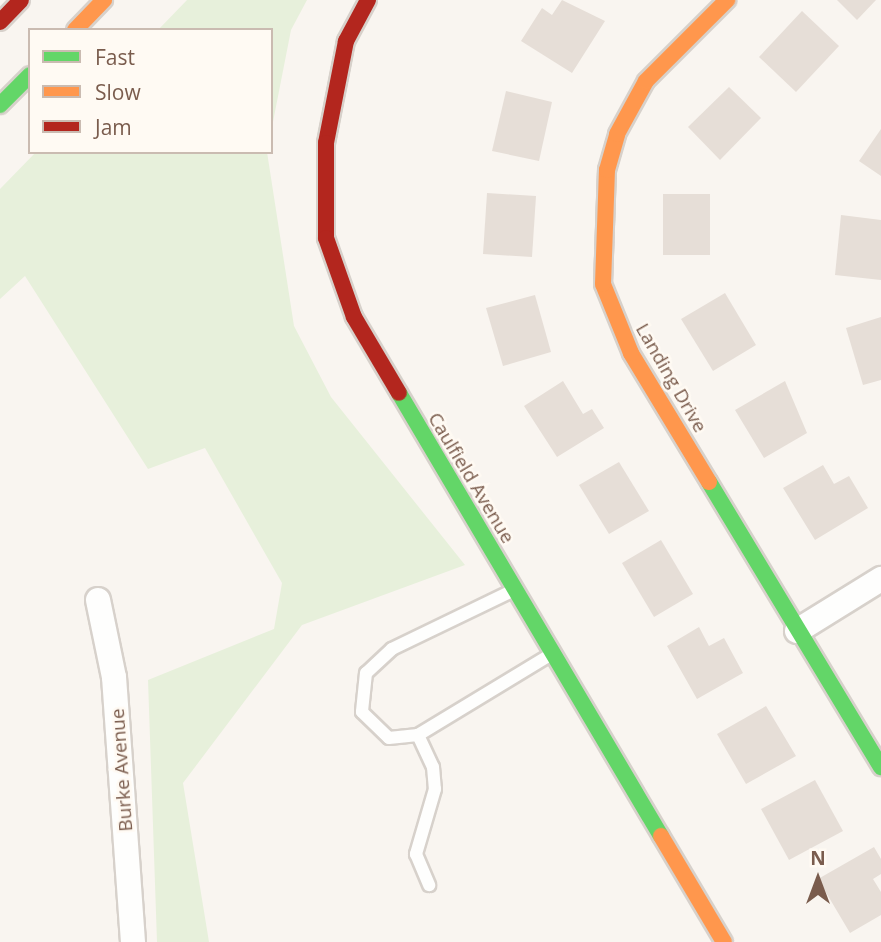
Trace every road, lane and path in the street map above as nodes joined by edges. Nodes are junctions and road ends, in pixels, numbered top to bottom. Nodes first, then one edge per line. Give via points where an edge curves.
1 (22, 0) edge
2 (104, 0) edge
3 (368, 0) edge
4 (727, 0) edge
5 (0, 22) edge
6 (77, 28) edge
7 (28, 77) edge
8 (0, 106) edge
9 (881, 579) edge
10 (514, 590) junction
11 (98, 600) dead end
12 (797, 631) junction
13 (554, 652) junction
14 (418, 736) junction
15 (881, 767) edge
16 (429, 885) dead end
17 (134, 942) edge
18 (724, 942) edge

1 - 5 main road
2 - 6 main road
3 - 10 main road, Caulfield Avenue via 334,84 326,238 354,317
4 - 12 main road, Landing Drive via 646,81 617,134 607,170 603,284 631,353
7 - 8 main road
9 - 12 street
10 - 13 main road, Caulfield Avenue
10 - 14 lane via 392,649 366,673 362,712 374,729 389,738
11 - 17 street, Burke Avenue via 116,690
12 - 15 main road, Landing Drive
13 - 14 lane
13 - 18 main road, Caulfield Avenue
14 - 16 lane via 434,778 434,809 416,854

